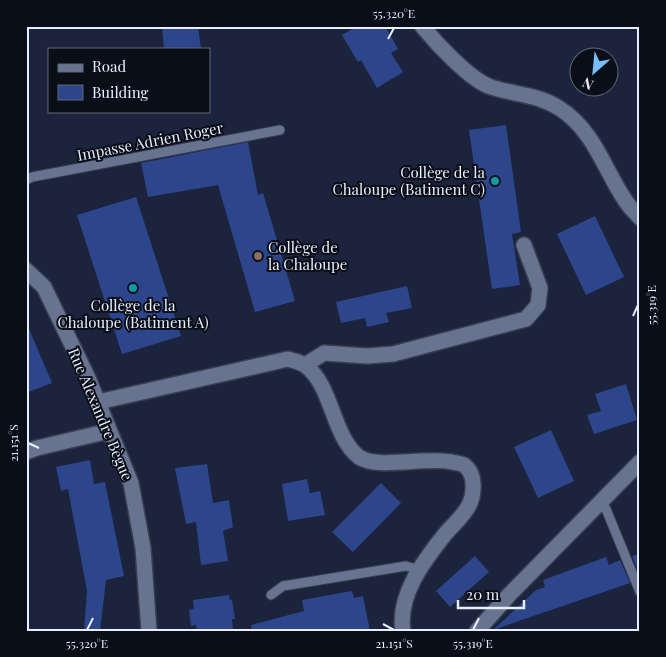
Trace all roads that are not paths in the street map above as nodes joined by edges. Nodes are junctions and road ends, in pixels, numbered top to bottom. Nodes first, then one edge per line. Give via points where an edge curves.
1 (422, 26) edge
2 (280, 130) dead end
3 (26, 180) edge
4 (640, 218) edge
5 (524, 245) dead end
6 (26, 270) edge
7 (305, 365) junction
8 (98, 402) junction
9 (109, 431) junction
10 (26, 452) edge
11 (640, 462) edge
12 (600, 502) junction
13 (420, 570) junction
14 (640, 592) edge
15 (271, 595) dead end
16 (149, 631) edge
17 (402, 631) edge
18 (478, 631) edge

1 - 4 street via 467,72 488,86 533,96 560,108 582,127 625,200
2 - 3 lane, Impasse Adrien Roger
5 - 7 street via 540,288 538,305 526,318 393,354 324,353
6 - 8 street, Rue Alexandre Bègue via 44,287
7 - 8 street via 288,359
7 - 13 street via 316,376 352,451 366,461 444,460 463,464 472,475 469,506 429,554
8 - 9 street, Rue Alexandre Bègue
9 - 10 street
9 - 16 street, Rue Alexandre Bègue via 131,483 143,548
11 - 12 street
12 - 14 lane via 606,509
12 - 18 street
13 - 15 lane via 406,566 283,586
13 - 17 street via 405,598

